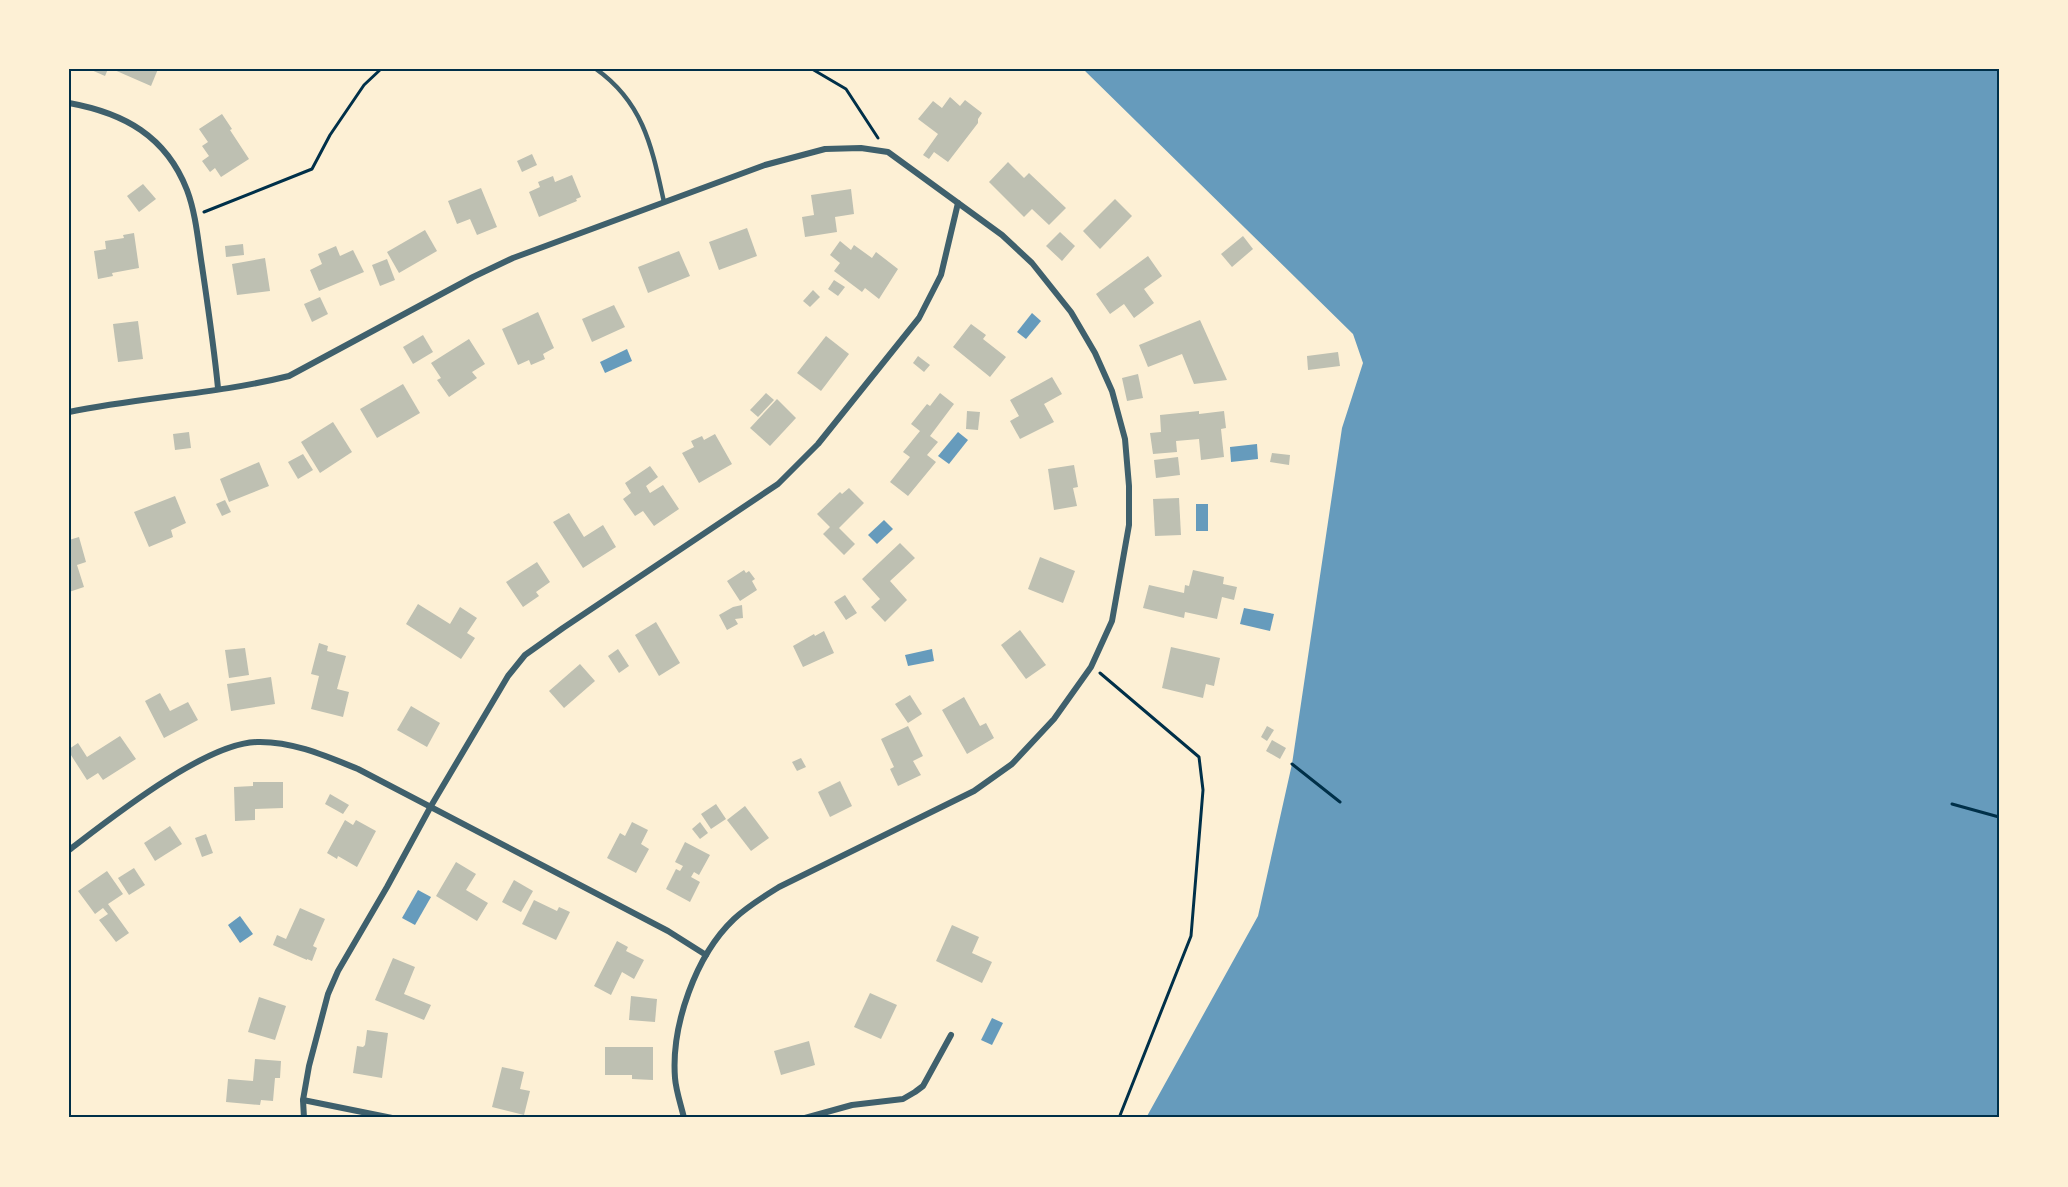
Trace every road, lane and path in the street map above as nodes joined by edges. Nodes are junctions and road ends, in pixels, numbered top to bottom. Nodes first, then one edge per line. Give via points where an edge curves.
1 (381, 69) edge
2 (596, 69) edge
3 (812, 69) edge
4 (69, 103) edge
5 (888, 152) junction
6 (664, 202) junction
7 (958, 203) junction
8 (194, 216) junction
9 (218, 388) junction
10 (69, 412) edge
11 (1091, 667) junction
12 (1292, 764) dead end
13 (1340, 802) dead end
14 (1952, 804) dead end
15 (430, 806) junction
16 (1999, 817) edge
17 (69, 850) edge
18 (706, 955) junction
19 (951, 1035) dead end
20 (303, 1100) junction
21 (304, 1118) edge
22 (392, 1118) edge
23 (684, 1118) edge
24 (805, 1118) edge
25 (1119, 1118) edge

1 - 8 path via 364,85 312,169
2 - 6 lane via 627,97 642,122
3 - 5 path via 846,89
4 - 8 street via 111,113 156,142 175,164
5 - 6 street via 825,149 765,165
5 - 7 street
6 - 9 street via 513,258 289,376
7 - 11 street via 1032,263 1071,312 1112,391 1125,439 1129,525 1113,621
7 - 15 street via 941,275 919,318 819,444 778,484 525,655 508,676
8 - 9 street
9 - 10 street
11 - 18 street via 1054,719 1012,764 974,791 754,902
11 - 25 path via 1199,757 1203,790 1191,936
12 - 13 path
14 - 16 path
15 - 17 street via 319,753 256,742 223,751 181,771
15 - 18 street via 668,931
15 - 20 street via 328,994
18 - 23 street via 688,996 675,1041 675,1080
19 - 24 street via 923,1086 903,1099 852,1105
20 - 21 street
20 - 22 street

